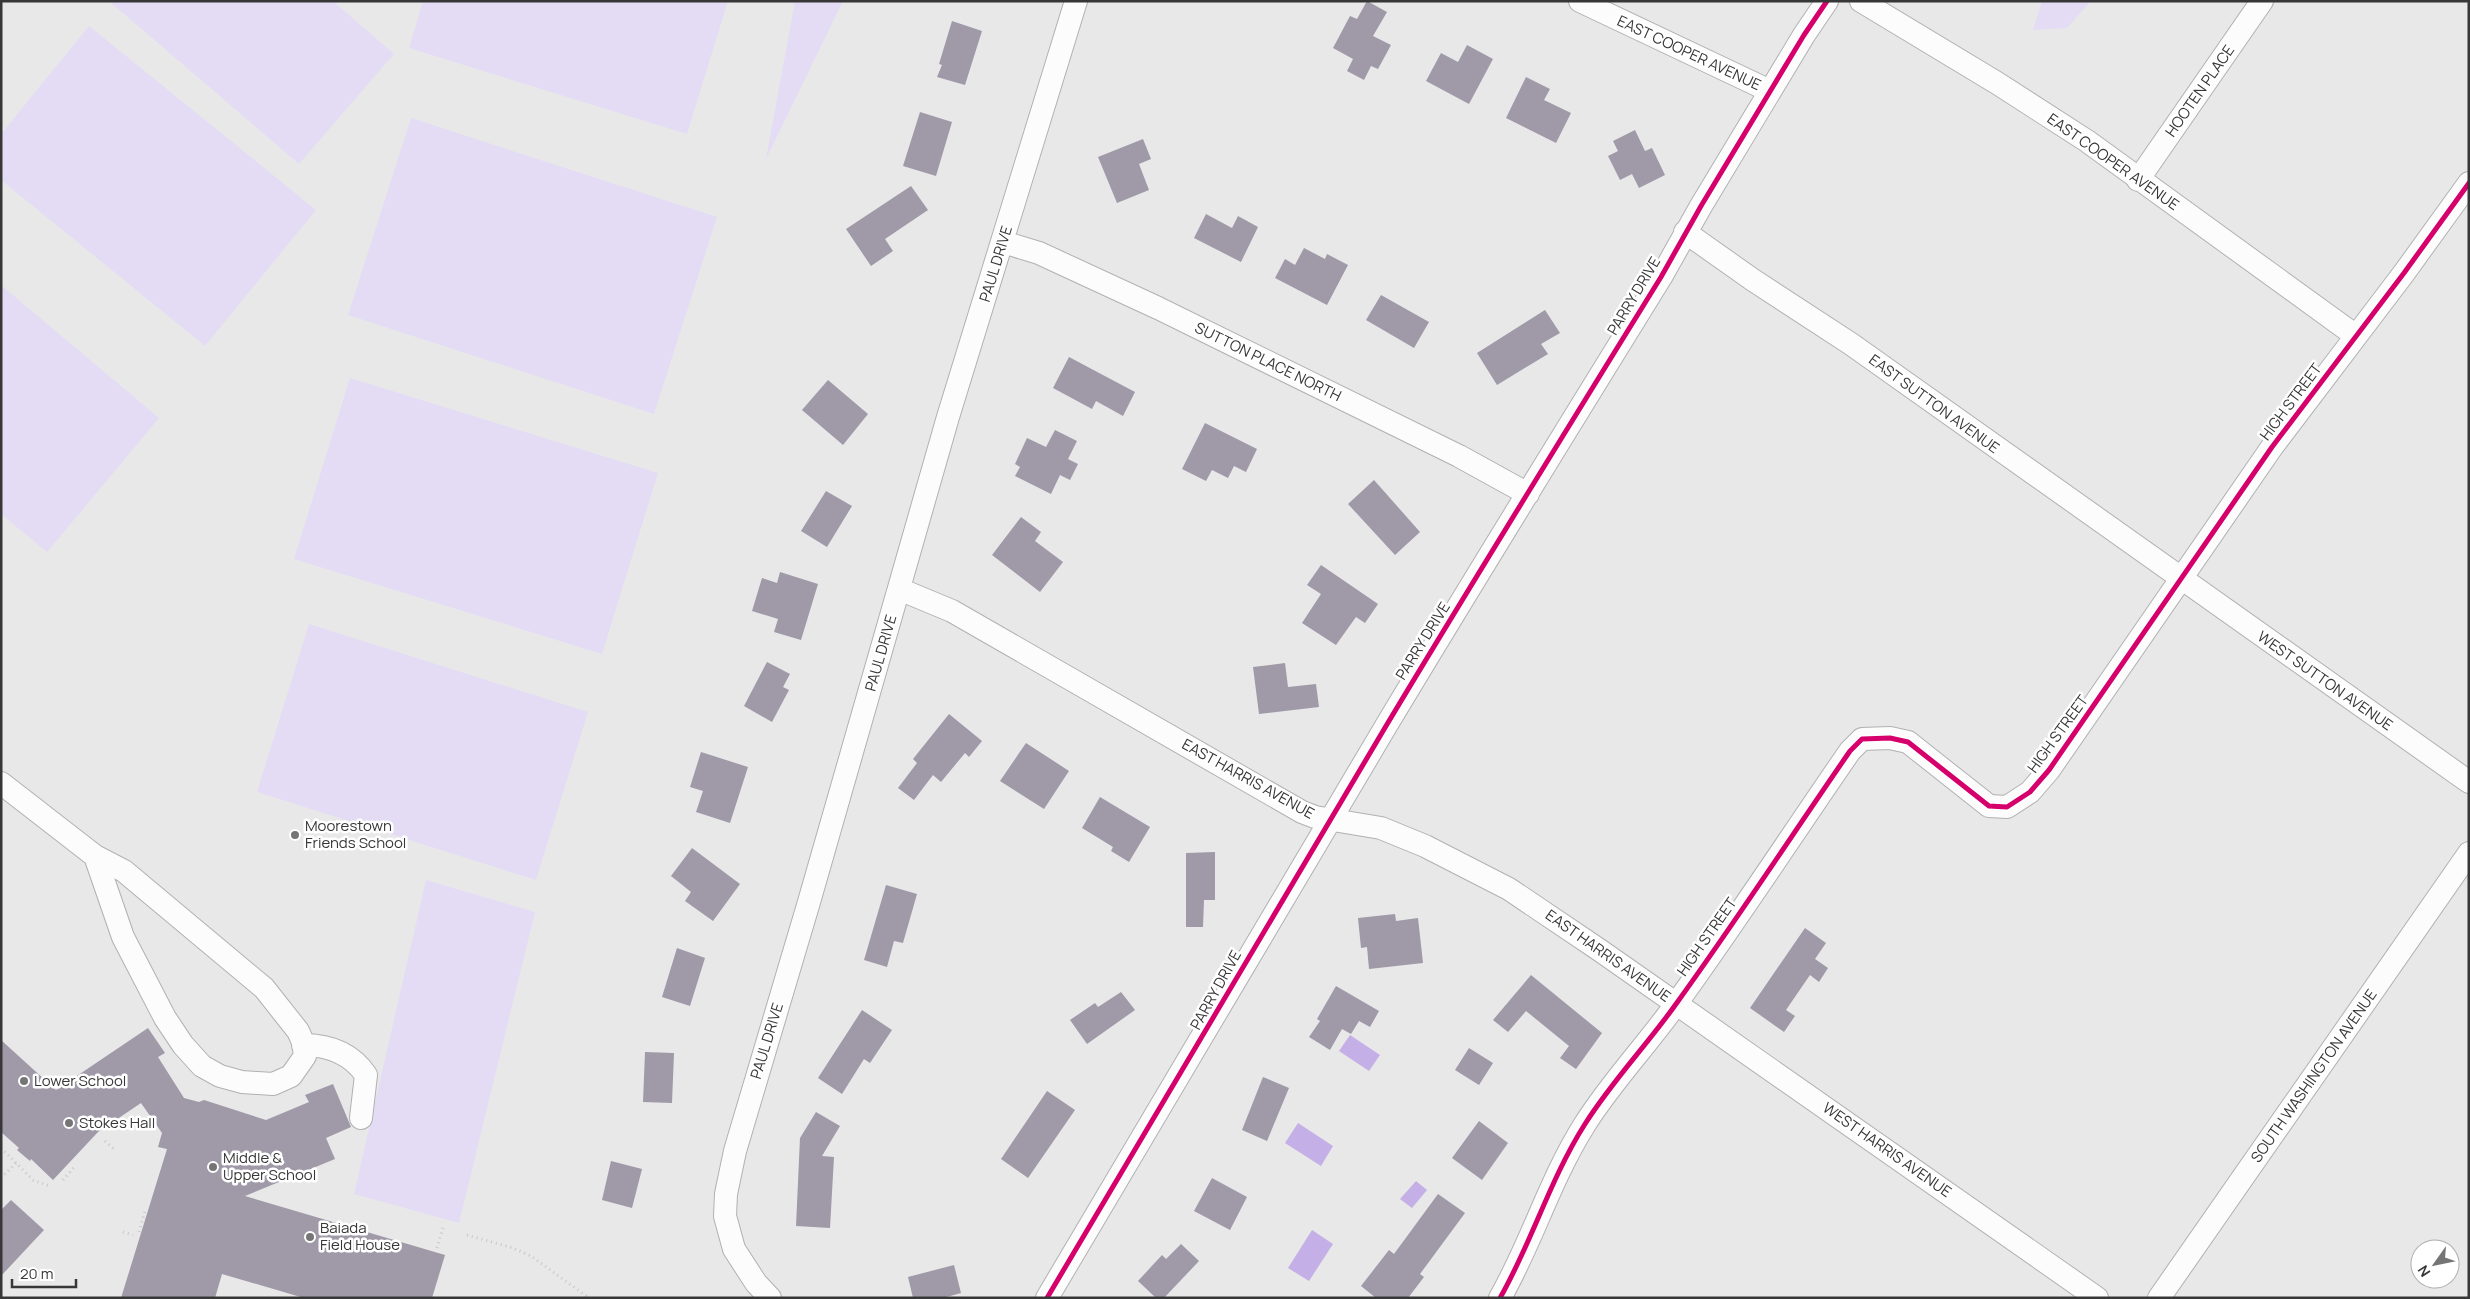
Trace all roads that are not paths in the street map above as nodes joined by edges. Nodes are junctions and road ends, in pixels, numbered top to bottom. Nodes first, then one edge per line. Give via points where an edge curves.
1 (1076, 1) edge
2 (1580, 1) edge
3 (1827, 1) edge
4 (1861, 1) edge
5 (2262, 1) edge
6 (1770, 90) junction
7 (2138, 180) junction
8 (2469, 183) edge
9 (1685, 232) junction
10 (1003, 242) junction
11 (2356, 336) junction
12 (1528, 494) junction
13 (2181, 578) junction
14 (899, 588) junction
15 (1, 782) edge
16 (2469, 782) edge
17 (1330, 820) junction
18 (2469, 853) edge
19 (95, 856) junction
20 (1676, 1004) junction
21 (303, 1045) junction
22 (361, 1118) dead end
23 (770, 1298) edge
24 (1047, 1298) edge
25 (1500, 1298) edge
26 (2097, 1298) edge
27 (2159, 1298) edge

1 - 10 street, PAUL DRIVE
2 - 6 street, EAST COOPER AVENUE
3 - 6 street, PARRY DRIVE
4 - 7 street, EAST COOPER AVENUE via 2027,102 2087,141
5 - 7 street, HOOTEN PLACE
6 - 9 street, PARRY DRIVE
7 - 11 street, EAST COOPER AVENUE
8 - 11 street, HIGH STREET
9 - 12 street, PARRY DRIVE via 1661,277
9 - 13 street, EAST SUTTON AVENUE via 1851,344
10 - 12 street, SUTTON PLACE NORTH via 1039,253 1158,308 1459,456
10 - 14 street, PAUL DRIVE
11 - 13 street, HIGH STREET via 2272,447
12 - 17 street, PARRY DRIVE
13 - 16 street, WEST SUTTON AVENUE
13 - 20 street, HIGH STREET via 2049,770 2030,792 2007,808 1990,806 1908,742 1890,738 1862,739 1850,751
14 - 17 street, EAST HARRIS AVENUE via 952,611 1302,812
14 - 23 street, PAUL DRIVE via 745,1115 726,1194 724,1216 734,1249
15 - 19 street
17 - 20 street, EAST HARRIS AVENUE via 1382,828 1479,873 1568,928
17 - 24 street, PARRY DRIVE
18 - 27 street, SOUTH WASHINGTON AVENUE
19 - 21 street via 124,871 264,988 298,1031
19 - 21 street via 123,937 166,1018 202,1066 220,1076 242,1082 273,1084 291,1076 299,1068 305,1056
20 - 25 street, HIGH STREET via 1584,1125
20 - 26 street, WEST HARRIS AVENUE
21 - 22 street via 318,1045 343,1052 358,1062 366,1075

